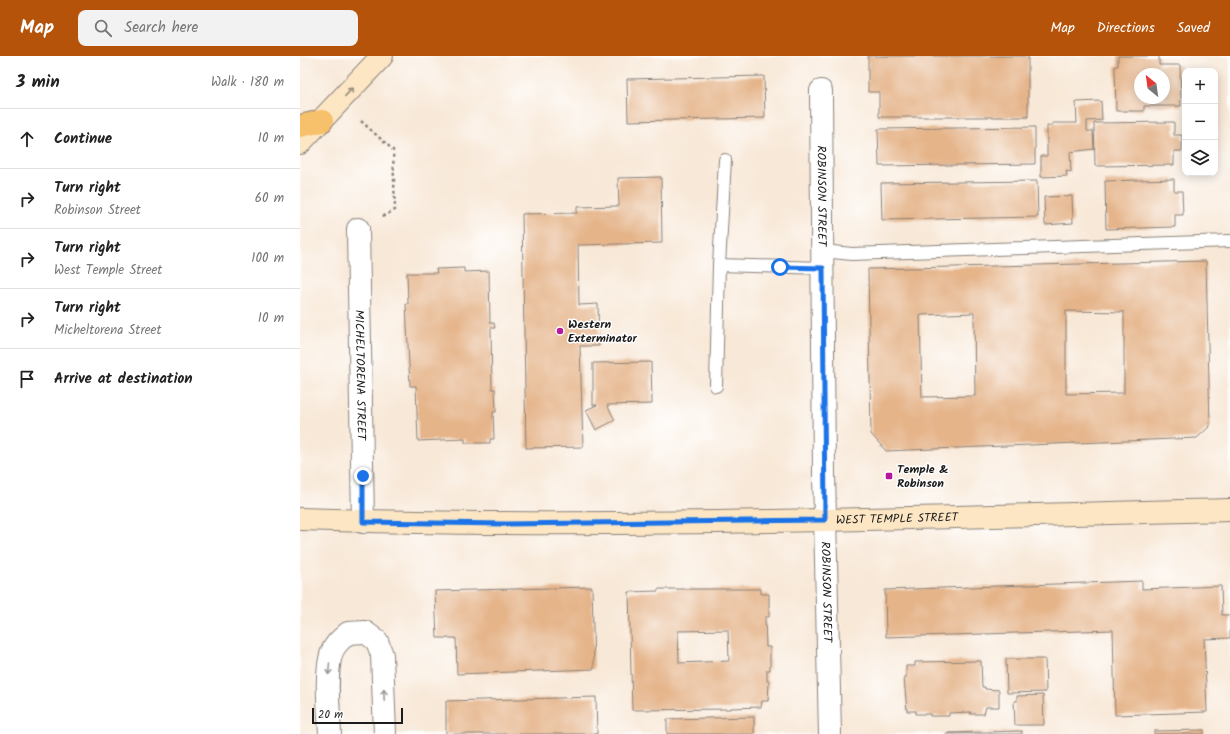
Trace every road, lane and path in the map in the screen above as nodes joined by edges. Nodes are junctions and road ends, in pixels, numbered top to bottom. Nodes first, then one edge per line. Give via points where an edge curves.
1 (382, 56) edge
2 (821, 91) dead end
3 (322, 121) junction
4 (361, 121) dead end
5 (300, 126) edge
6 (300, 143) edge
7 (725, 160) dead end
8 (358, 228) joint
9 (1230, 241) edge
10 (823, 259) junction
11 (719, 265) junction
12 (716, 386) dead end
13 (1230, 510) edge
14 (300, 519) edge
15 (825, 520) junction
16 (363, 522) junction
17 (330, 734) edge
18 (385, 734) edge
19 (830, 734) edge

3 -> 1 main road
2 - 10 street, ROBINSON STREET
3 - 5 highway
3 - 6 main road
4 - 8 path via 393,150 395,210
7 - 11 lane
8 - 16 street, MICHELTORENA STREET
9 - 10 lane via 852,254
10 - 11 lane
10 - 15 street, ROBINSON STREET
11 - 12 lane
13 - 15 main road, WEST TEMPLE STREET
14 - 16 main road, WEST TEMPLE STREET
15 - 16 main road, WEST TEMPLE STREET via 506,524
15 - 19 street, ROBINSON STREET
18 -> 17 street via 382,655 377,641 365,632 348,633 337,642 331,655 328,672

